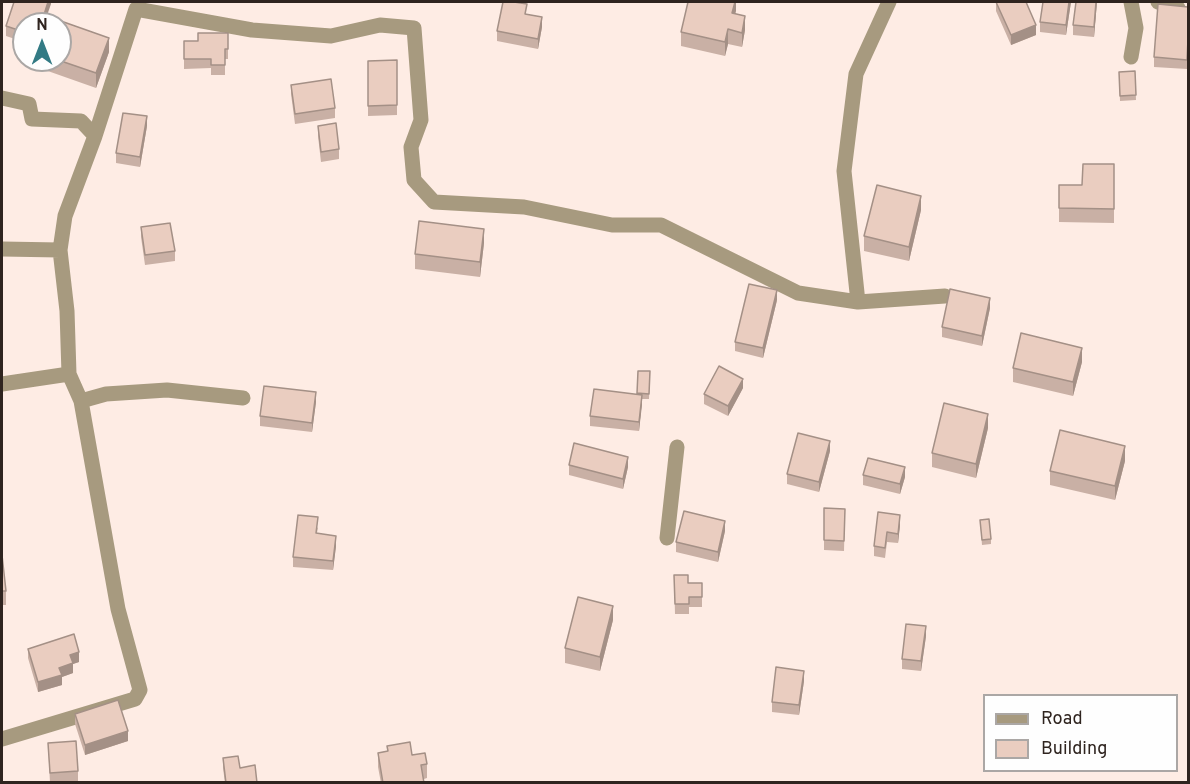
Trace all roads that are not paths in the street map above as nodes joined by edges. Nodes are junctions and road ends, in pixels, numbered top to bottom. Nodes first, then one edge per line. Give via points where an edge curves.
1 (889, 2) edge
2 (1131, 2) edge
3 (1158, 2) edge
4 (134, 4) edge
5 (1178, 8) edge
6 (1131, 57) dead end
7 (2, 98) edge
8 (95, 136) junction
9 (2, 249) edge
10 (60, 250) junction
11 (945, 296) dead end
12 (858, 302) junction
13 (69, 374) junction
14 (2, 384) edge
15 (243, 398) dead end
16 (81, 401) junction
17 (677, 447) dead end
18 (667, 538) dead end
19 (2, 739) edge

1 - 12 street via 856,74 844,171
2 - 6 street via 1136,28
3 - 5 street
4 - 8 street
4 - 12 street via 252,30 332,36 380,25 414,28 422,120 411,147 414,180 434,202 524,207 612,225 661,225 798,293
7 - 8 street via 29,104 32,119 81,121
8 - 10 street via 65,216
9 - 10 street
10 - 13 street
11 - 12 street
13 - 14 street
13 - 16 street
15 - 16 street via 167,390 106,394
16 - 19 street via 118,609 140,690 135,699
17 - 18 street

